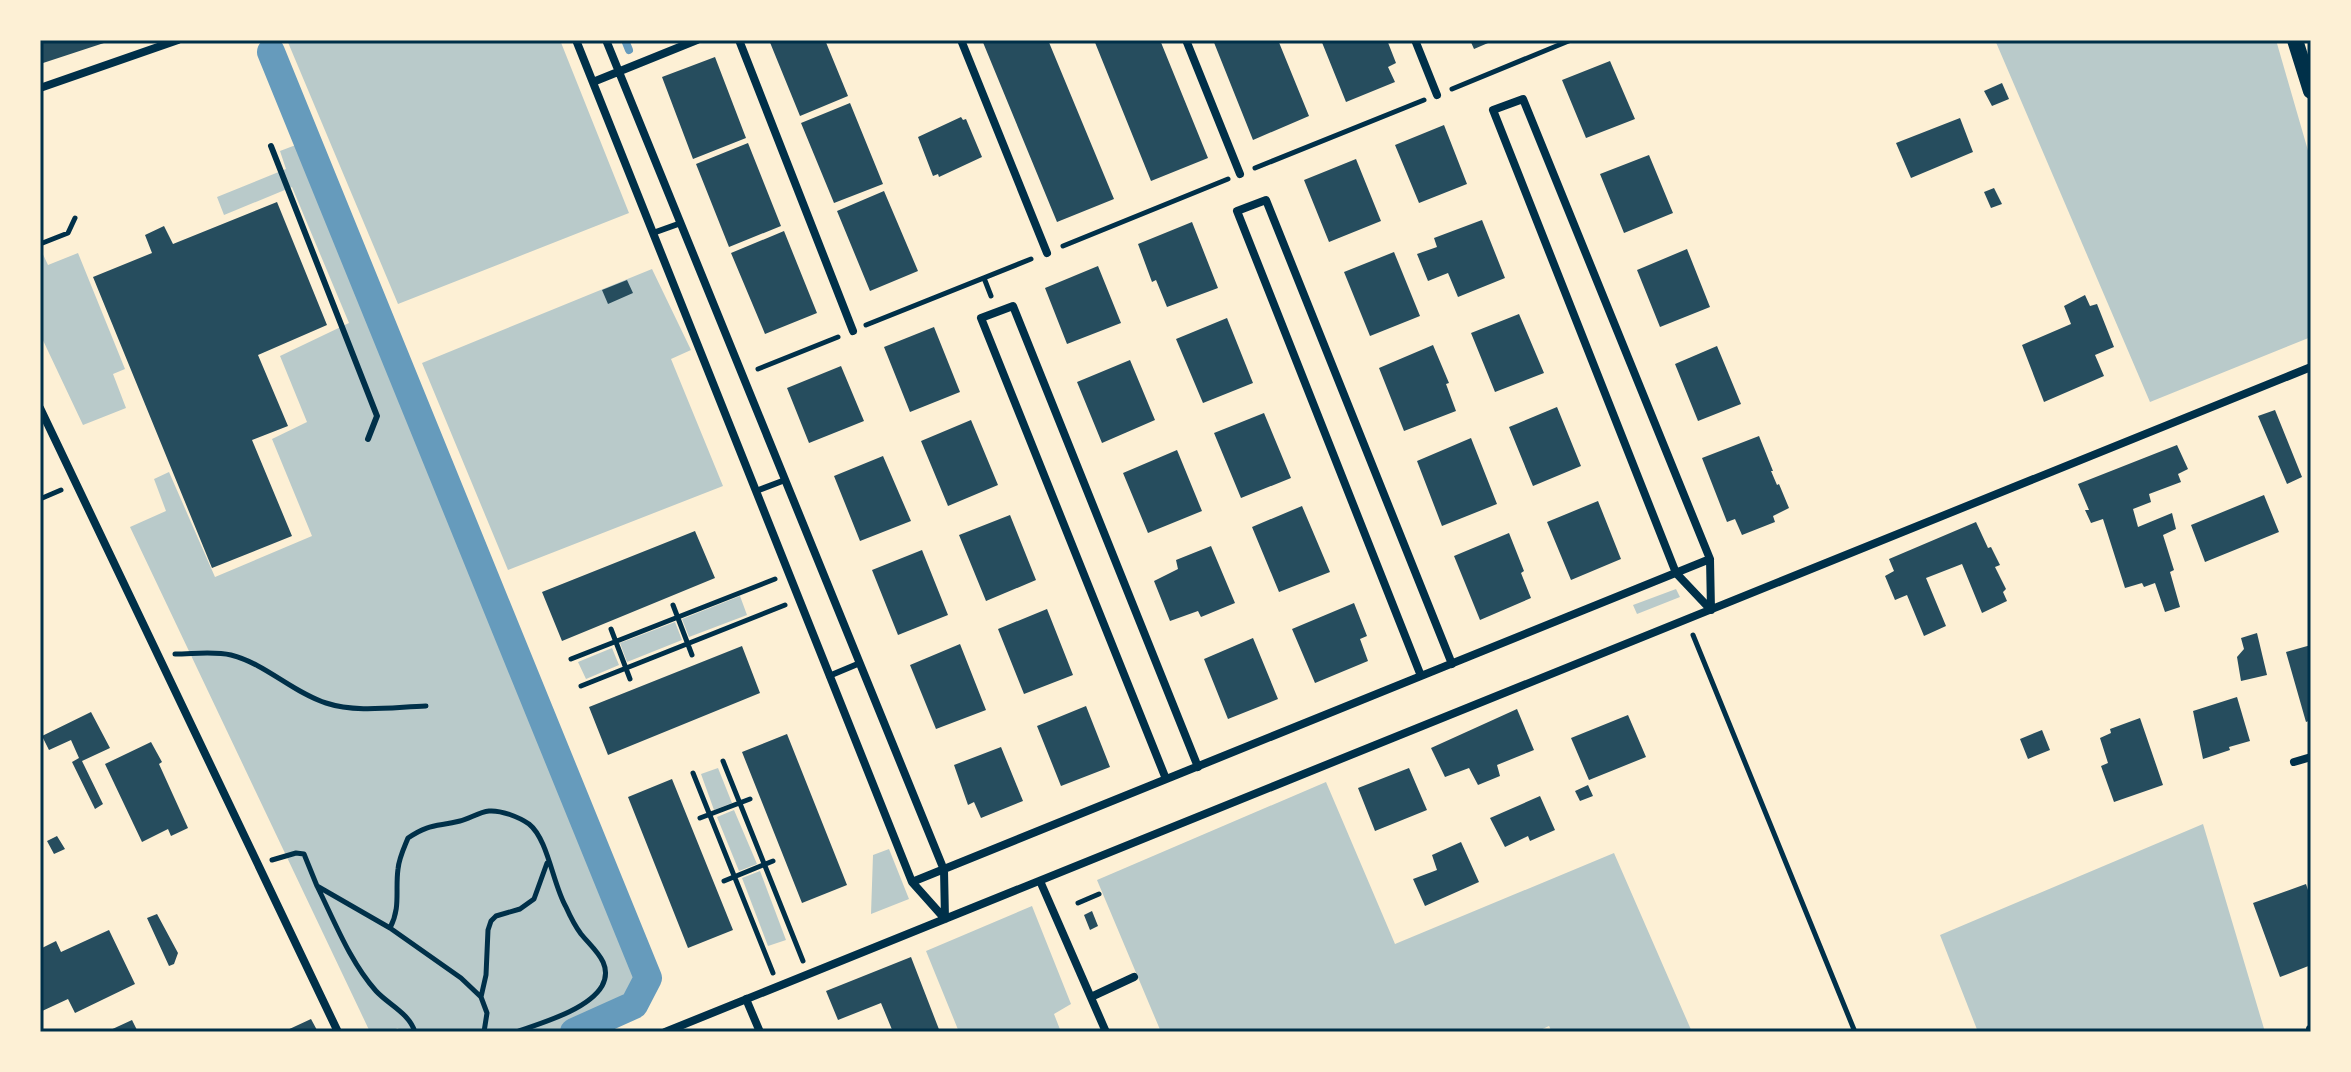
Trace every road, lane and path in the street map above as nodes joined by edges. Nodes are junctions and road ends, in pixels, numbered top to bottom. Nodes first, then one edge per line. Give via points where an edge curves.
1 (178, 40) edge
2 (576, 40) edge
3 (606, 40) edge
4 (697, 40) edge
5 (739, 40) edge
6 (961, 40) edge
7 (1186, 40) edge
8 (1415, 40) edge
9 (1571, 40) edge
10 (2295, 40) edge
11 (619, 72) junction
12 (593, 82) junction
13 (40, 88) edge
14 (2311, 91) edge
15 (1437, 95) junction
16 (271, 146) dead end
17 (1240, 174) junction
18 (75, 218) dead end
19 (681, 223) junction
20 (653, 233) junction
21 (40, 244) edge
22 (1047, 253) junction
23 (853, 331) junction
24 (2311, 367) edge
25 (743, 375) junction
26 (40, 408) edge
27 (368, 439) dead end
28 (785, 480) junction
29 (62, 490) dead end
30 (756, 491) junction
31 (40, 499) edge
32 (1710, 559) junction
33 (789, 573) junction
34 (1676, 573) junction
35 (799, 600) junction
36 (673, 605) dead end
37 (1711, 610) junction
38 (678, 617) junction
39 (1686, 620) junction
40 (611, 629) dead end
41 (615, 642) junction
42 (688, 644) junction
43 (189, 654) dead end
44 (692, 655) dead end
45 (571, 659) dead end
46 (860, 663) junction
47 (1452, 664) junction
48 (626, 669) junction
49 (829, 676) junction
50 (1421, 676) junction
51 (630, 679) dead end
52 (581, 686) dead end
53 (426, 706) dead end
54 (2311, 757) edge
55 (723, 761) dead end
56 (2294, 762) dead end
57 (1198, 767) junction
58 (693, 773) dead end
59 (1166, 779) junction
60 (750, 799) dead end
61 (740, 803) junction
62 (709, 814) junction
63 (700, 818) dead end
64 (286, 855) dead end
65 (773, 861) dead end
66 (547, 862) junction
67 (765, 865) junction
68 (944, 870) junction
69 (734, 877) junction
70 (724, 881) dead end
71 (1040, 881) junction
72 (912, 882) junction
73 (317, 886) junction
74 (1099, 894) dead end
75 (1078, 903) dead end
76 (945, 919) junction
77 (390, 928) junction
78 (808, 974) junction
79 (1134, 977) dead end
80 (778, 986) junction
81 (481, 997) junction
82 (1091, 997) junction
83 (746, 999) junction
84 (338, 1032) edge
85 (415, 1032) edge
86 (484, 1032) edge
87 (516, 1032) edge
88 (665, 1032) edge
89 (760, 1032) edge
90 (1106, 1032) edge
91 (1855, 1032) edge

1 - 13 street
2 - 12 street
3 - 11 street
4 - 11 street
5 - 23 street
6 - 22 street
7 - 17 street
8 - 15 street
9 - 15 path
10 - 14 main road
11 - 12 street
11 - 19 street
12 - 20 street
15 - 17 path
16 - 27 lane via 377,416
17 - 22 path
18 - 21 path via 68,233
19 - 20 lane
19 - 25 street
20 - 30 street
22 - 23 path
23 - 25 path
24 - 37 street
25 - 28 street
26 - 84 street
28 - 30 lane
28 - 46 street
29 - 31 path
30 - 33 street
32 - 34 street
32 - 34 street via 1523,99 1493,110
32 - 37 street
33 - 35 street
33 - 38 path
34 - 37 street
34 - 47 street
35 - 42 path
35 - 49 street
36 - 38 path
37 - 39 street
38 - 41 path
38 - 42 path
39 - 71 street
39 - 91 path
40 - 41 path
41 - 45 path
41 - 48 path
42 - 44 path
42 - 48 path
43 - 53 path via 240,657 304,694 344,707
46 - 49 lane
46 - 68 street
47 - 50 street
47 - 50 street via 1266,200 1237,211
48 - 51 path
48 - 52 path
49 - 72 street
50 - 57 street
54 - 56 street
55 - 61 path
57 - 59 street
57 - 59 street via 1013,306 981,318
58 - 62 path
59 - 68 street
60 - 61 path
61 - 62 path
61 - 67 path
62 - 63 path
62 - 69 path
64 - 73 path via 304,854
65 - 67 path
66 - 77 path via 532,826 519,818 488,811 429,826 408,838 401,854 397,916
66 - 81 path via 534,899 491,921
66 - 87 path via 581,934 603,960 606,976 588,1001
67 - 69 path
67 - 78 path
68 - 72 street
68 - 76 street
69 - 70 path
69 - 80 path
71 - 76 street
71 - 82 street
72 - 76 street
73 - 77 path
73 - 85 path via 351,954 376,991
74 - 75 path
76 - 78 street
77 - 81 path
78 - 80 street
79 - 82 street
80 - 83 street
81 - 86 path via 487,1013
82 - 90 street
83 - 88 street
83 - 89 street

